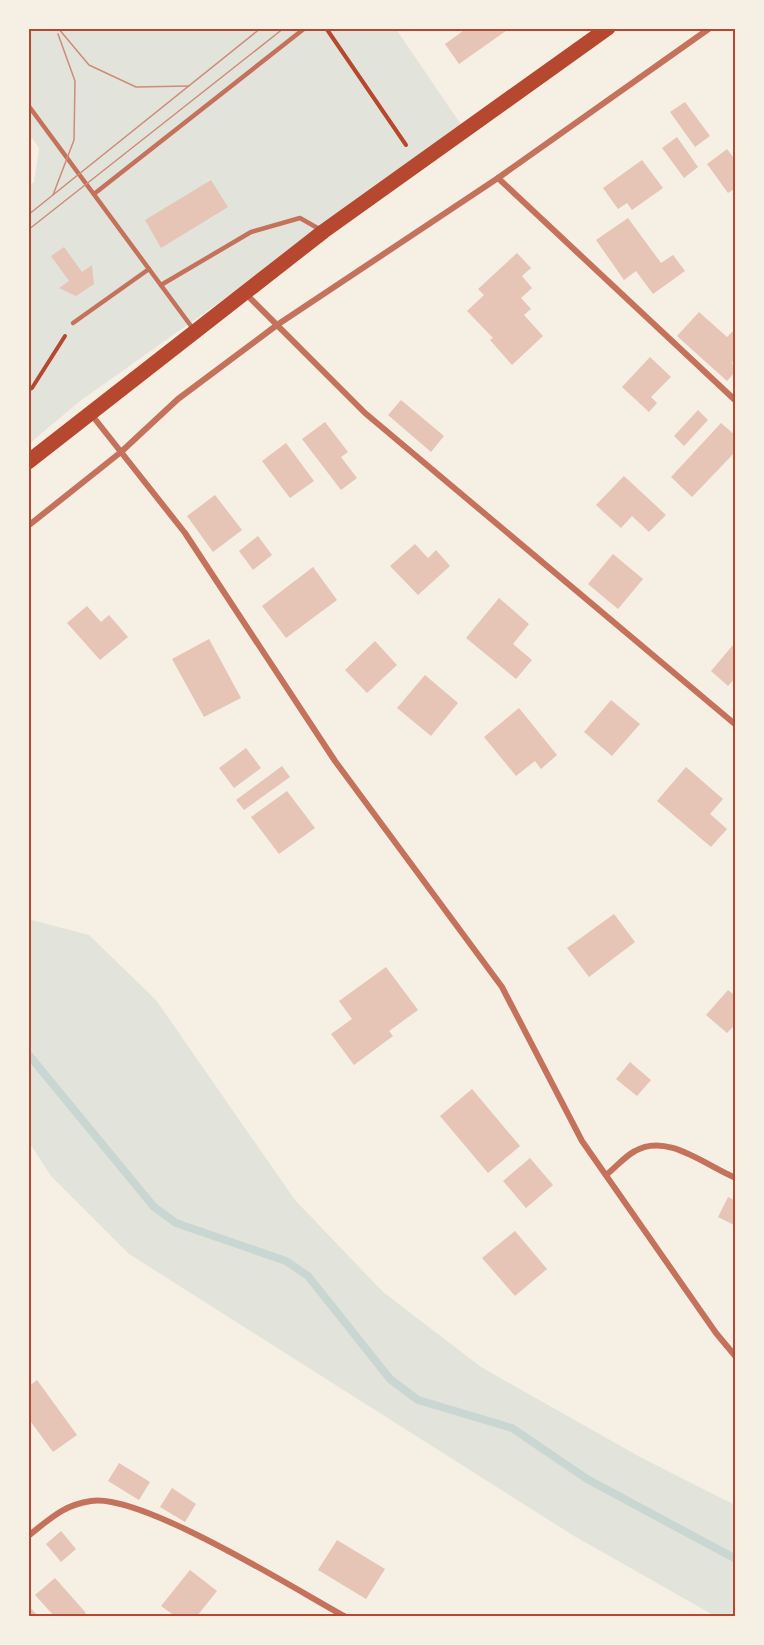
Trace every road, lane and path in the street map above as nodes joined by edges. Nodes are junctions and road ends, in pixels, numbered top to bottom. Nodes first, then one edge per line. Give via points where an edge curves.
1 (305, 28) edge
2 (326, 28) edge
3 (608, 28) edge
4 (710, 28) edge
5 (28, 105) edge
6 (419, 163) junction
7 (498, 178) junction
8 (94, 194) junction
9 (324, 231) junction
10 (149, 269) junction
11 (161, 285) junction
12 (244, 292) junction
13 (73, 323) joint
14 (277, 325) junction
15 (196, 332) junction
16 (28, 390) edge
17 (735, 401) edge
18 (91, 414) junction
19 (121, 452) junction
20 (28, 462) edge
21 (28, 526) edge
22 (735, 724) edge
23 (606, 1175) junction
24 (735, 1178) edge
25 (735, 1357) edge
26 (28, 1536) edge
27 (344, 1617) edge

1 - 8 lane
2 - 6 path
3 - 6 main road
4 - 7 street
5 - 8 lane
6 - 9 main road
7 - 14 street
7 - 17 street
8 - 10 lane
9 - 11 lane via 300,218 251,232
9 - 12 main road
10 - 11 lane
10 - 13 lane
11 - 15 lane
12 - 14 street
12 - 15 main road
13 - 16 path
14 - 19 street via 178,399
14 - 22 street via 365,413
15 - 18 main road
18 - 19 street
18 - 20 main road
19 - 21 street
19 - 23 street via 185,533 335,761 502,987 582,1142
23 - 24 street via 635,1151 652,1145 671,1147
23 - 25 street
26 - 27 street via 64,1507 94,1500 121,1504 203,1538

